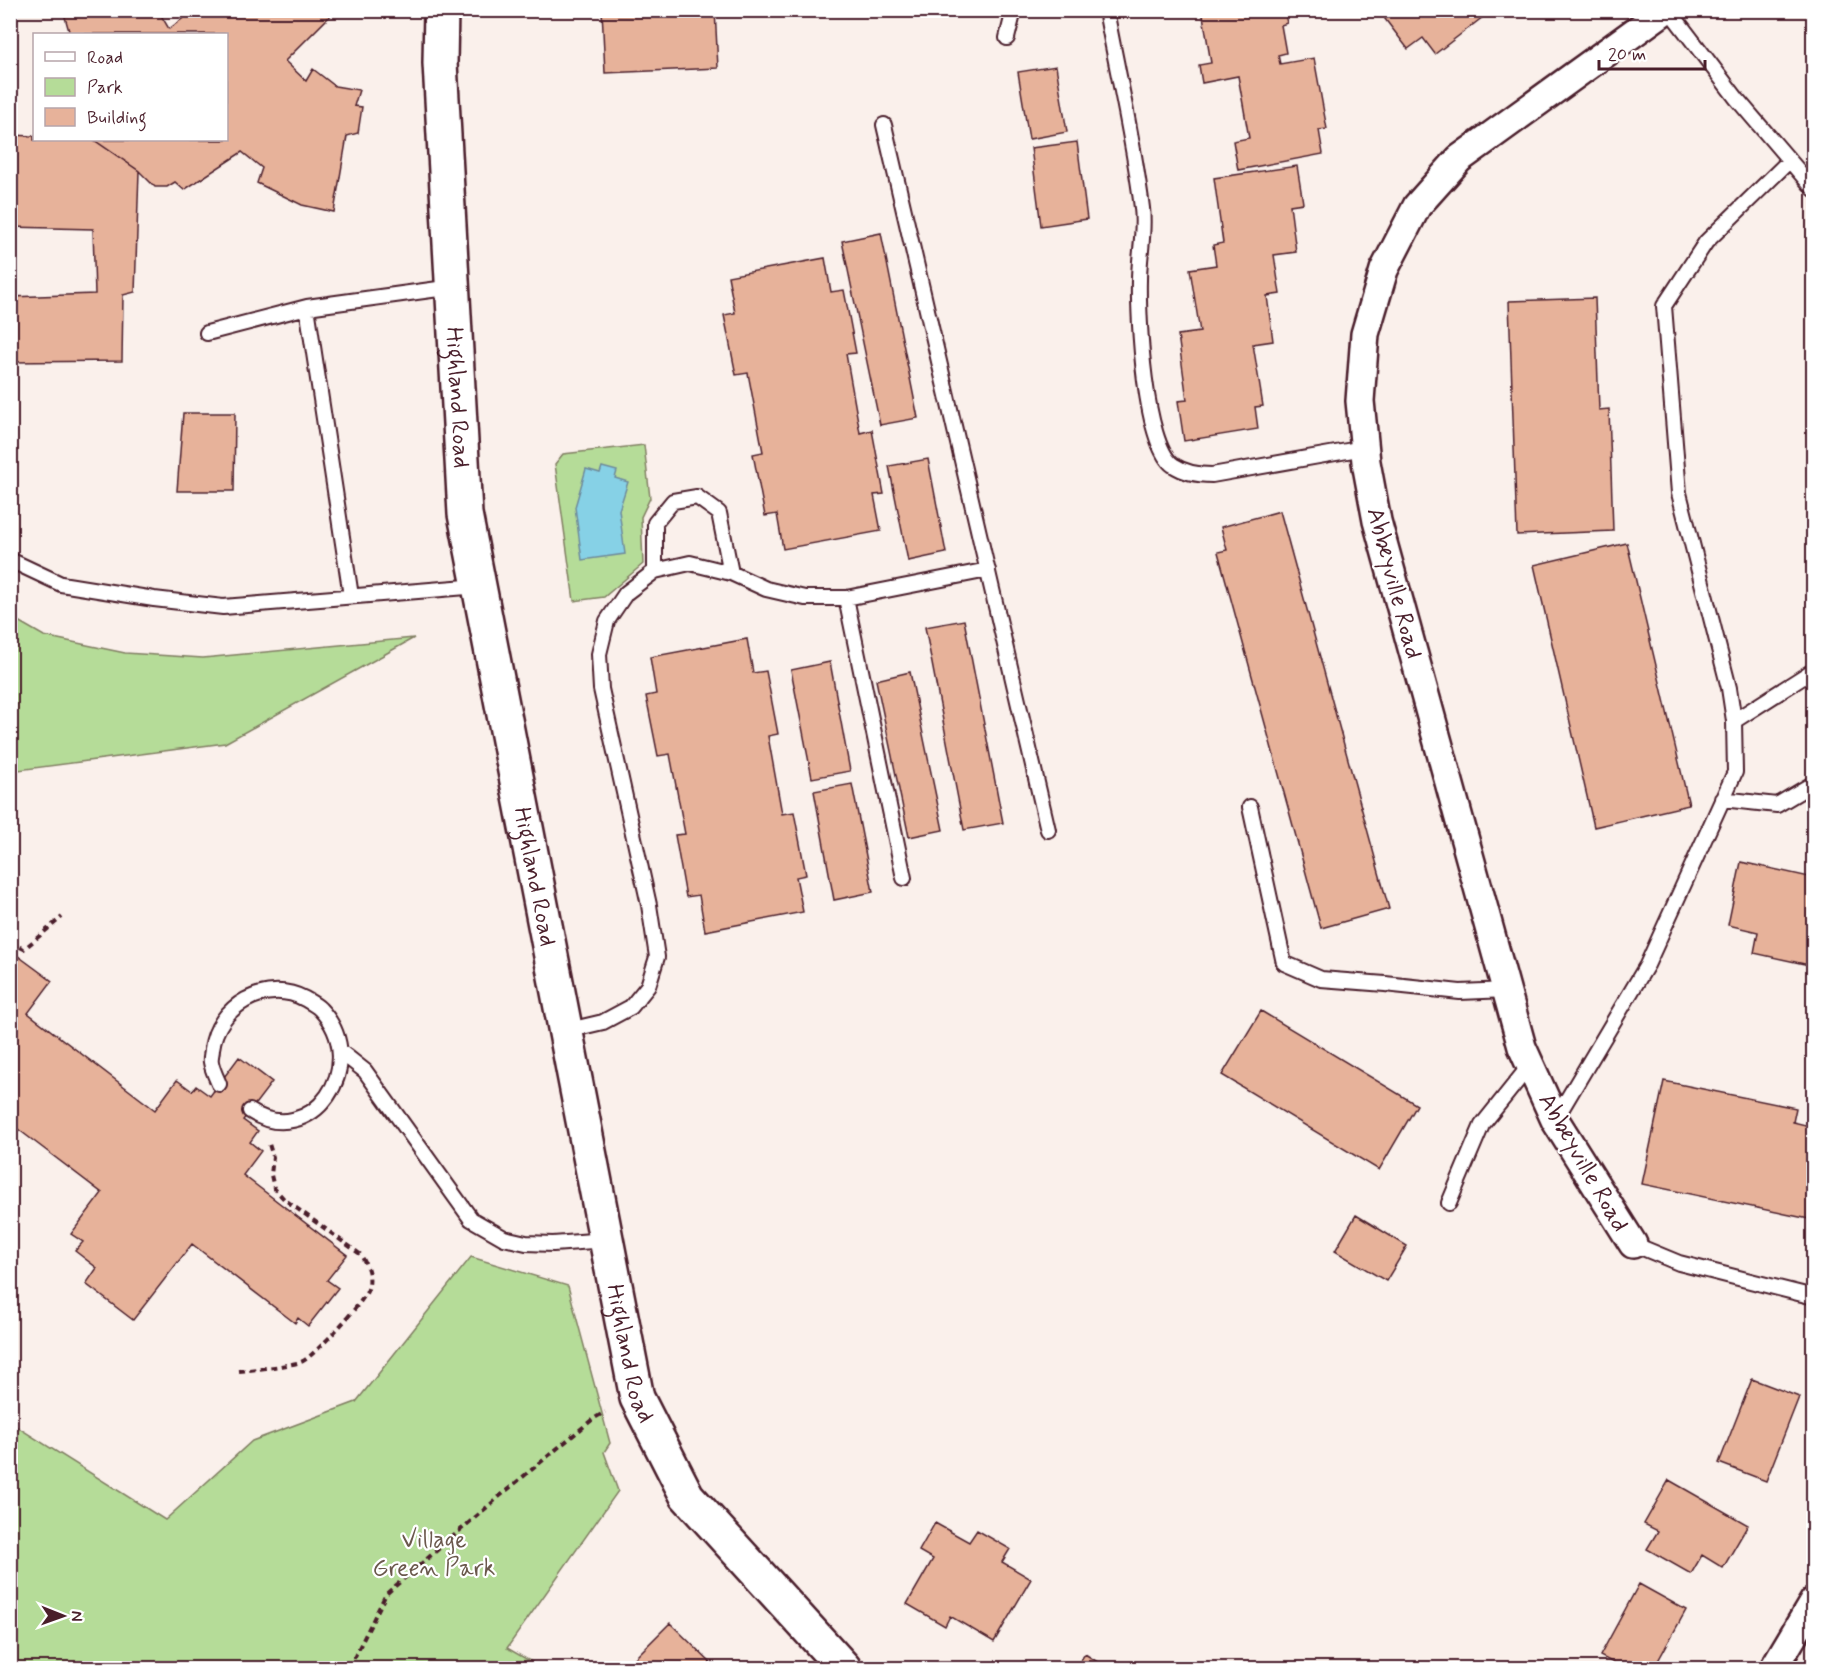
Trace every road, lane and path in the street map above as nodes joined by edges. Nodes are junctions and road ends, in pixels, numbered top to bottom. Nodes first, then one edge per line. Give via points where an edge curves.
1 (441, 10) edge
2 (1014, 10) edge
3 (1106, 10) edge
4 (1665, 10) edge
5 (1669, 10) edge
6 (1007, 38) dead end
7 (884, 125) dead end
8 (1789, 161) junction
9 (1814, 189) edge
10 (453, 287) junction
11 (307, 307) junction
12 (207, 333) dead end
13 (1364, 448) junction
14 (10, 560) edge
15 (988, 570) junction
16 (655, 571) junction
17 (731, 573) junction
18 (479, 586) junction
19 (351, 596) junction
20 (846, 598) junction
21 (1814, 670) edge
22 (1734, 721) junction
23 (1814, 783) edge
24 (1722, 799) junction
25 (1250, 807) dead end
26 (1048, 831) dead end
27 (904, 878) dead end
28 (62, 917) dead end
29 (10, 942) edge
30 (1507, 990) junction
31 (565, 1031) junction
32 (341, 1052) junction
33 (1530, 1065) junction
34 (219, 1084) dead end
35 (253, 1114) joint
36 (1555, 1120) junction
37 (1449, 1203) dead end
38 (606, 1240) junction
39 (1633, 1244) joint
40 (1814, 1297) edge
41 (239, 1371) dead end
42 (636, 1395) junction
43 (1814, 1601) edge
44 (349, 1668) edge
45 (844, 1668) edge
46 (1774, 1668) edge

1 - 10 street, Highland Road via 440,63
2 - 6 lane
3 - 13 lane via 1142,209 1142,363 1163,453 1184,471 1212,475
4 - 13 street, Abbeyville Road via 1459,159 1417,206 1384,270 1365,334 1360,400
5 - 8 lane
7 - 15 lane
8 - 9 lane
8 - 22 lane via 1706,242 1664,306 1679,493 1730,688
10 - 11 lane
10 - 18 street, Highland Road via 465,514
11 - 12 lane
11 - 19 lane
13 - 30 street, Abbeyville Road via 1377,521
14 - 19 lane via 61,584 223,607
15 - 20 lane
15 - 26 lane
16 - 17 lane via 690,563
16 - 17 lane via 656,523 673,501 697,497 719,513
16 - 31 lane via 626,593 607,621 599,654 601,689 657,957 648,986 631,1007 603,1022
17 - 20 lane via 766,589 805,598
18 - 19 lane
18 - 31 street, Highland Road
20 - 27 lane
21 - 22 lane
22 - 24 lane via 1734,772
23 - 24 lane via 1777,806
24 - 36 lane via 1647,965
25 - 30 lane via 1284,963 1321,980 1460,992
28 - 29 path via 24,949
30 - 33 street, Abbeyville Road
31 - 38 street, Highland Road
32 - 34 lane via 334,1028 319,1008 296,995 272,991 247,998 226,1014 214,1036 211,1062
32 - 35 lane via 338,1078 326,1100 305,1116 280,1122
32 - 38 lane via 365,1071 471,1219 504,1238 526,1243
33 - 36 street, Abbeyville Road
33 - 37 lane via 1482,1125
35 - 41 path via 273,1157 274,1188 360,1254 369,1276 368,1289 353,1312 302,1362
36 - 39 street, Abbeyville Road
38 - 42 street, Highland Road
39 - 40 lane via 1679,1263
42 - 44 path via 593,1419 386,1594
42 - 45 street, Highland Road via 687,1496
43 - 46 street

